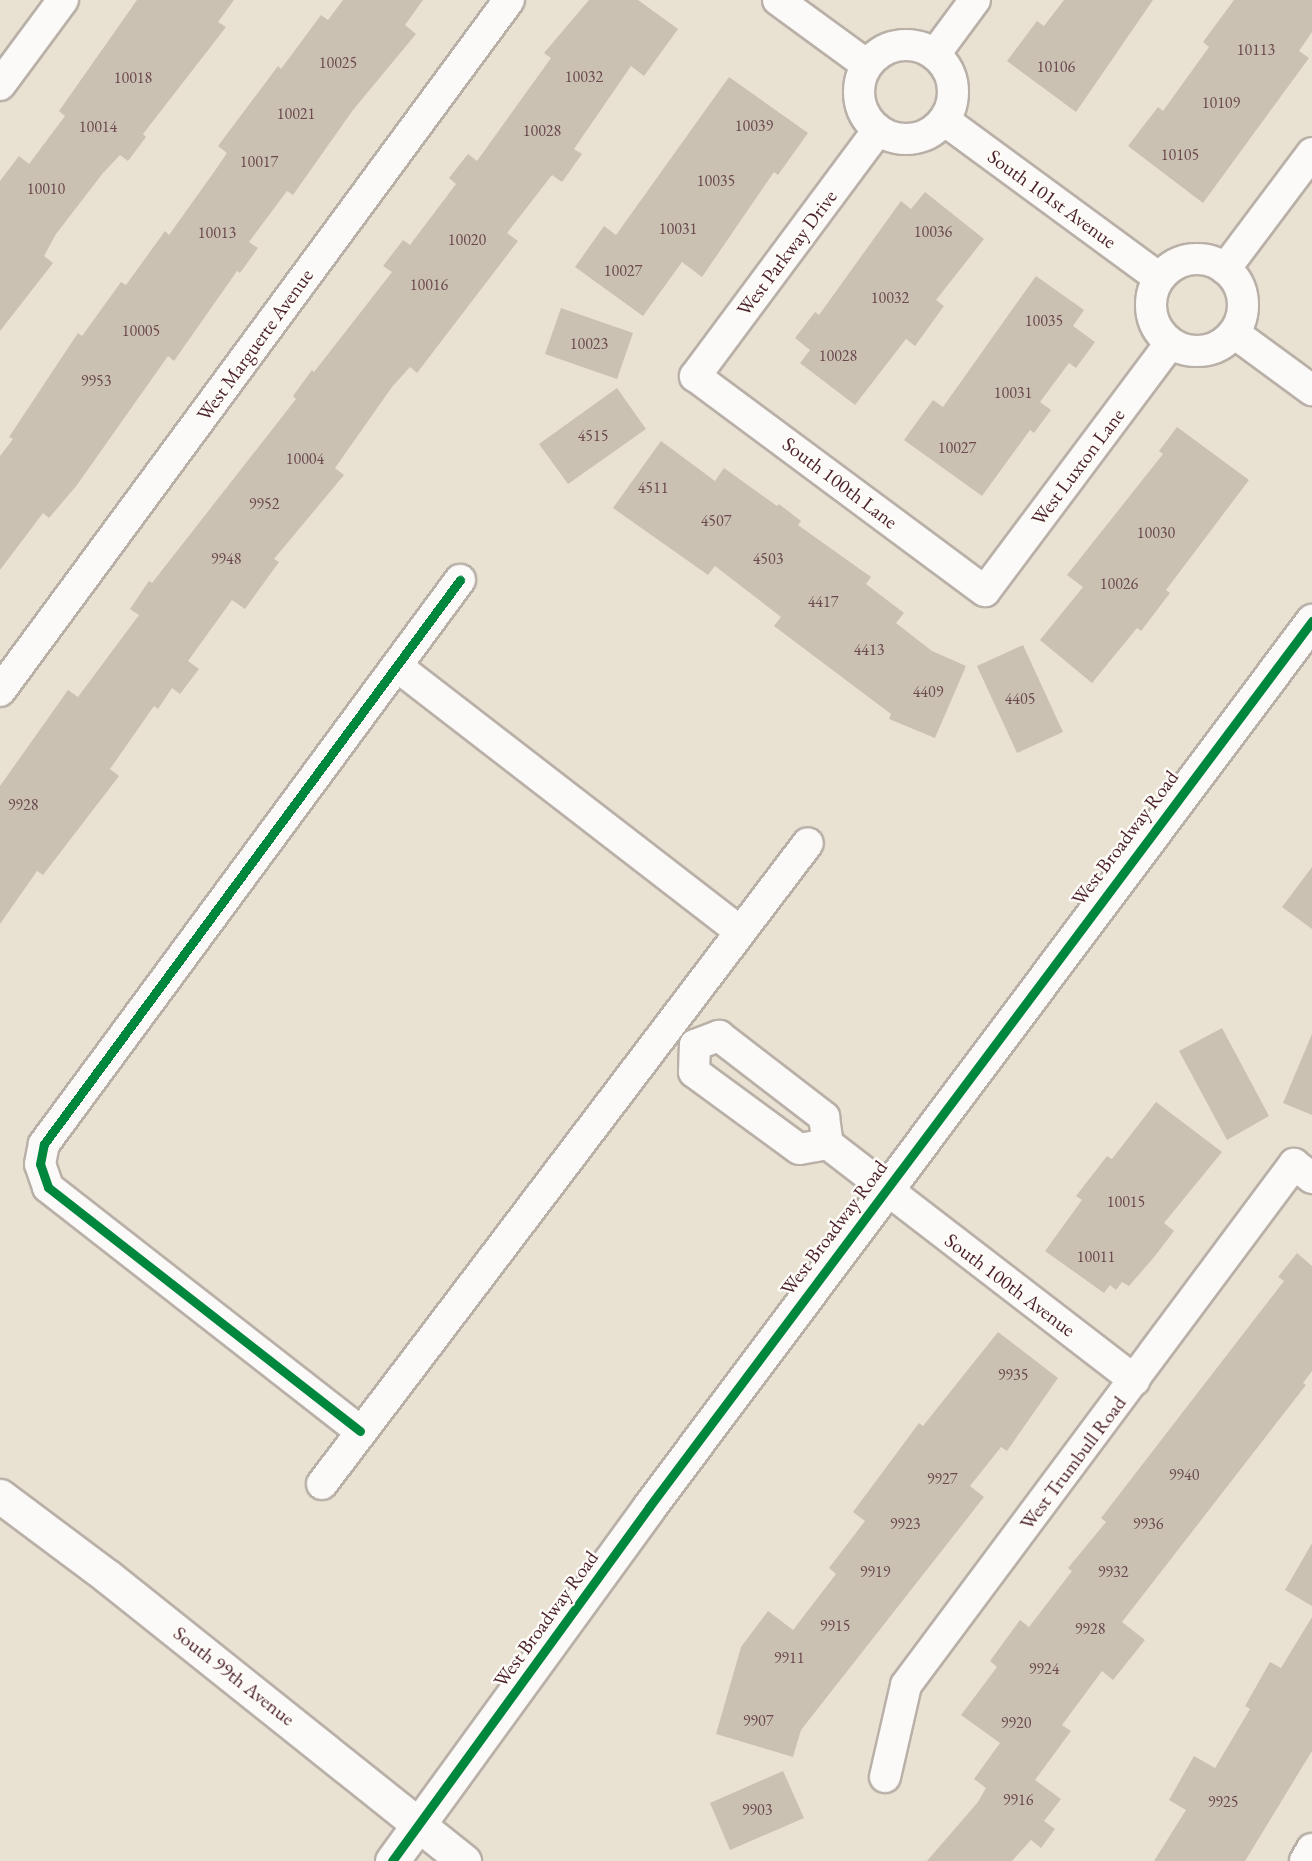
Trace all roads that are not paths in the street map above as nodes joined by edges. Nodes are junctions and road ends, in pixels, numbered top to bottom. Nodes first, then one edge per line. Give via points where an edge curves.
1 (63, 0) edge
2 (509, 0) edge
3 (778, 0) edge
4 (975, 0) edge
5 (935, 54) junction
6 (867, 65) junction
7 (0, 85) edge
8 (944, 120) junction
9 (878, 130) junction
10 (1312, 153) edge
11 (1225, 269) junction
12 (1159, 278) junction
13 (1234, 333) junction
14 (1170, 344) junction
15 (695, 376) joint
16 (1312, 390) edge
17 (460, 580) dead end
18 (986, 591) joint
19 (1312, 621) edge
20 (398, 667) junction
21 (0, 691) edge
22 (808, 843) dead end
23 (740, 931) junction
24 (669, 1025) junction
25 (695, 1044) junction
26 (828, 1144) junction
27 (1303, 1171) edge
28 (886, 1189) junction
29 (1135, 1380) junction
30 (360, 1431) junction
31 (322, 1484) dead end
32 (0, 1497) edge
33 (885, 1778) dead end
34 (419, 1825) junction
35 (1312, 1850) edge
36 (392, 1861) edge
37 (464, 1861) edge
38 (1305, 1861) edge

1 - 7 street
2 - 21 street, West Marguerte Avenue
3 - 6 street
4 - 5 street
5 - 6 street via 909,44 894,45 880,51
5 - 8 street via 946,65 954,91
6 - 9 street via 858,91 860,106
8 - 9 street via 923,136 908,140
8 - 12 street, South 101st Avenue
9 - 15 street, West Parkway Drive
10 - 11 street
11 - 12 street via 1209,261 1191,259 1173,266
11 - 13 street via 1234,277 1243,299 1243,311
12 - 14 street via 1150,306 1156,327
13 - 14 street via 1224,343 1197,352
13 - 16 street
14 - 18 street, West Luxton Lane
15 - 18 street, South 100th Lane
17 - 20 street
19 - 28 main road, West Broadway Road
20 - 23 street
20 - 30 street via 44,1144 40,1164 48,1187
22 - 23 street
23 - 24 street
24 - 25 street
24 - 30 street
25 - 26 street via 719,1036 825,1117
25 - 26 street via 694,1072 799,1149
26 - 28 street, South 100th Avenue
27 - 29 street, West Trumbull Road
28 - 29 street, South 100th Avenue
28 - 34 main road, West Broadway Road
29 - 33 street, West Trumbull Road via 906,1685
30 - 31 street
32 - 34 main road, South 99th Avenue via 107,1576
34 - 36 main road, West Broadway Road
34 - 37 main road, South 99th Avenue
35 - 38 street

